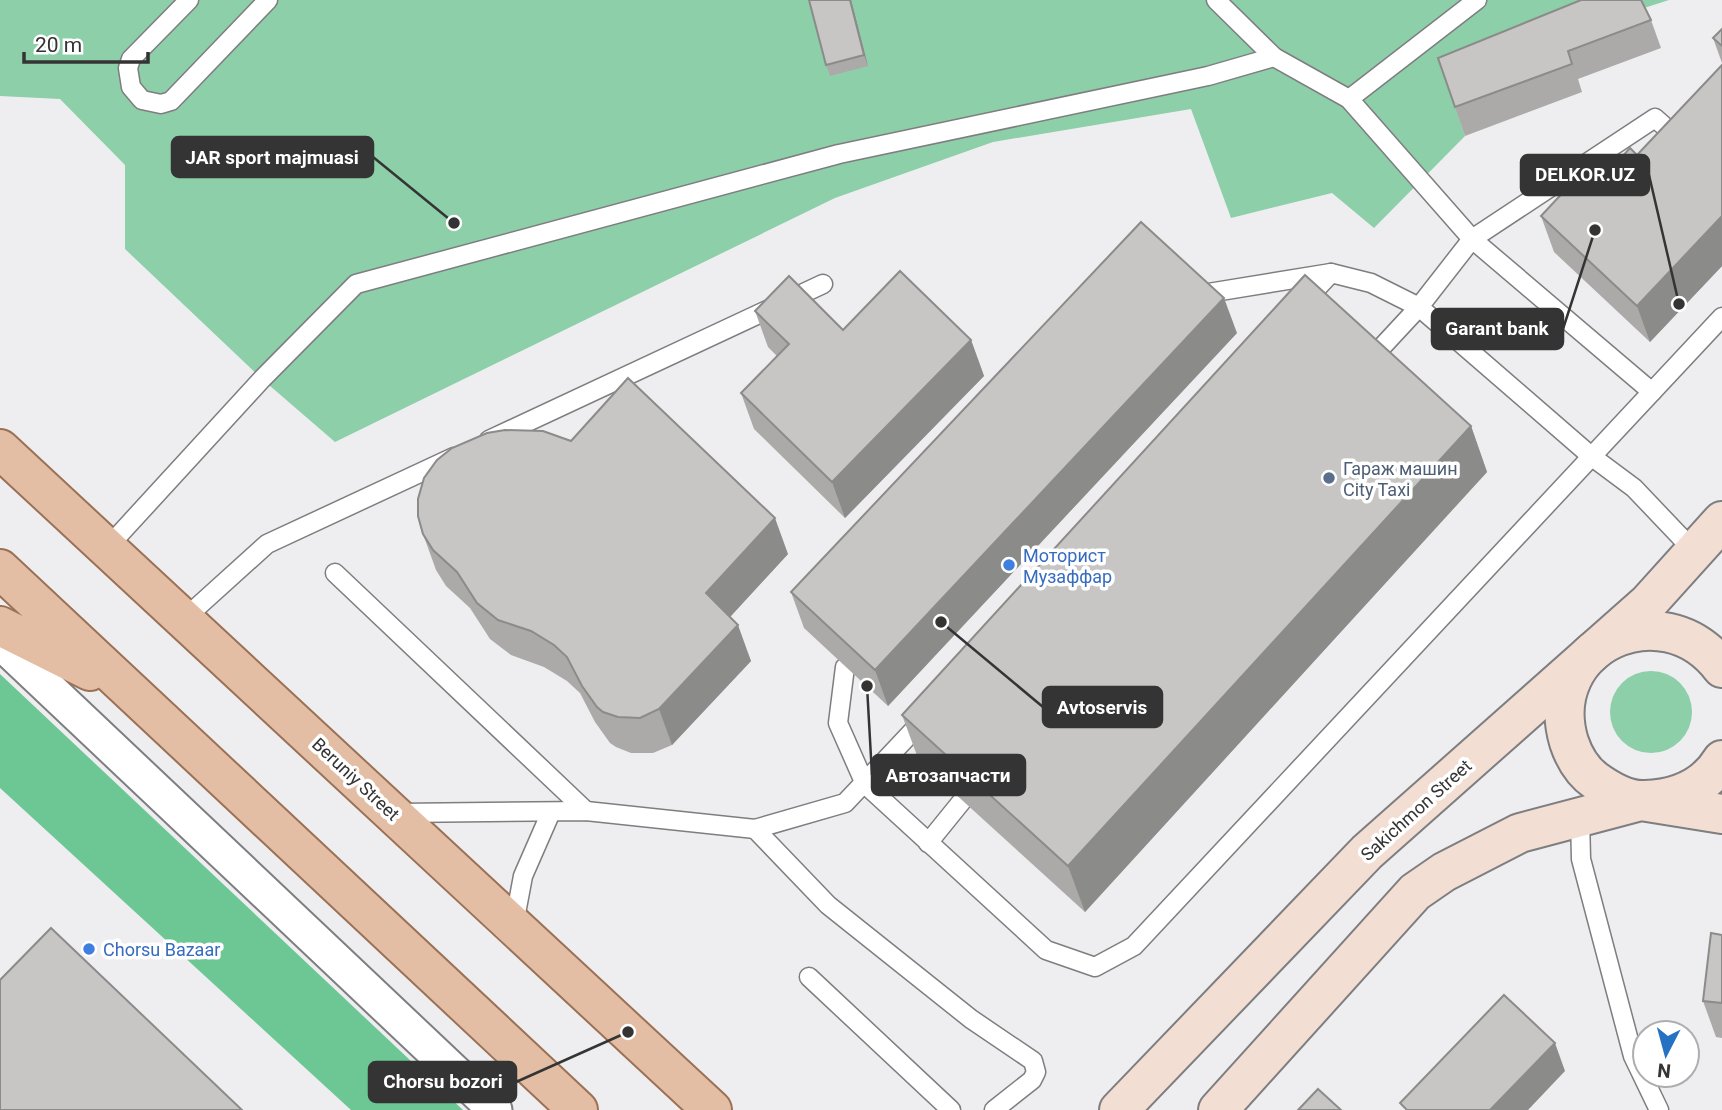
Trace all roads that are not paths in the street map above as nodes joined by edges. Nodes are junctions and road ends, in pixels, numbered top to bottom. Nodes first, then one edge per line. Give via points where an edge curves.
1 (189, 0) edge
2 (268, 0) edge
3 (1216, 0) edge
4 (1477, 0) edge
5 (1274, 57) junction
6 (1349, 99) junction
7 (1690, 149) edge
8 (1472, 239) junction
9 (1331, 273) junction
10 (823, 284) dead end
11 (1195, 296) edge
12 (1419, 306) junction
13 (1293, 314) edge
14 (1722, 317) edge
15 (1367, 363) edge
16 (1652, 392) junction
17 (0, 449) edge
18 (1591, 456) junction
19 (1722, 521) edge
20 (107, 548) junction
21 (1694, 551) junction
22 (0, 569) edge
23 (335, 573) dead end
24 (184, 619) junction
25 (0, 626) edge
26 (0, 642) edge
27 (1593, 650) junction
28 (845, 667) edge
29 (1722, 668) edge
30 (129, 691) junction
31 (939, 702) edge
32 (1722, 761) edge
33 (865, 784) junction
34 (962, 801) edge
35 (1641, 801) junction
36 (586, 811) junction
37 (551, 812) junction
38 (393, 813) junction
39 (1722, 814) edge
40 (1580, 817) junction
41 (755, 829) junction
42 (928, 843) junction
43 (513, 925) junction
44 (809, 977) dead end
45 (495, 1110) edge
46 (578, 1110) edge
47 (712, 1110) edge
48 (951, 1110) edge
49 (994, 1110) edge
50 (1119, 1110) edge
51 (1218, 1110) edge
52 (1659, 1110) edge

1 - 2 lane via 131,59 128,79 142,100 171,101
3 - 5 lane
4 - 6 lane
5 - 6 lane
5 - 20 lane via 839,154 356,284
6 - 8 lane
7 - 8 lane via 1655,118
8 - 12 lane
8 - 16 lane
9 - 11 lane
9 - 12 lane via 1371,283
9 - 13 lane
10 - 24 lane via 267,544
12 - 15 lane
12 - 18 lane
14 - 16 lane
16 - 18 lane
17 - 20 main road, Beruniy Street
18 - 21 lane via 1633,488
18 - 42 lane via 1133,946 1095,967 1046,950
19 - 21 main road, Sakichmon Street
20 - 24 main road, Beruniy Street
21 - 27 main road, Sakichmon Street via 1648,603
22 - 30 main road
23 - 36 lane
24 - 38 main road, Beruniy Street
25 - 30 main road
26 - 45 street
27 - 29 main road via 1618,635 1647,629 1675,633 1701,646
27 - 35 main road via 1575,672 1566,698 1565,727 1573,754 1590,776 1613,793
27 - 50 main road, Sakichmon Street via 1367,852
28 - 33 lane via 838,723
30 - 46 main road
31 - 33 lane
32 - 35 main road via 1694,789 1668,799
33 - 41 lane via 845,803
33 - 42 lane
34 - 42 lane
35 - 39 main road
35 - 40 main road
36 - 37 lane
36 - 41 lane
37 - 38 lane
37 - 43 lane via 523,876
38 - 43 main road, Beruniy Street
40 - 51 main road via 1520,833 1415,892
40 - 52 lane via 1581,859 1633,1055
41 - 49 lane via 828,905 971,1019 1033,1061 1036,1072 1032,1080
43 - 47 main road, Beruniy Street
44 - 48 lane

